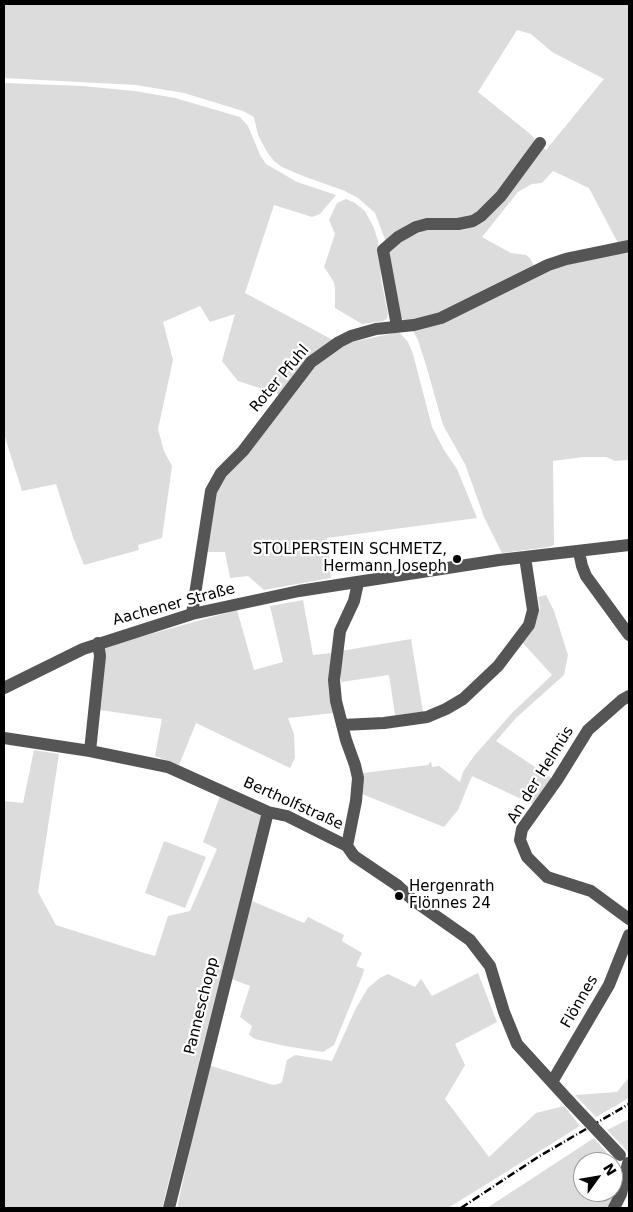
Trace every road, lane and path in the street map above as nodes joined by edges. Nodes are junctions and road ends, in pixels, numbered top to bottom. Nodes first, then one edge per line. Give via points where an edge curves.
1 (540, 142) dead end
2 (629, 246) edge
3 (397, 326) junction
4 (629, 545) edge
5 (580, 552) junction
6 (525, 557) junction
7 (358, 583) junction
8 (192, 614) junction
9 (629, 635) edge
10 (98, 644) junction
11 (4, 688) edge
12 (629, 696) edge
13 (342, 725) junction
14 (4, 738) edge
15 (90, 751) junction
16 (268, 812) junction
17 (347, 846) junction
18 (629, 919) edge
19 (629, 935) edge
20 (552, 1082) junction
21 (626, 1161) edge
22 (169, 1208) edge
23 (614, 1208) edge

1 - 3 street via 501,196 481,216 466,223 416,227 383,250
2 - 3 street, Roter Pfuhl via 548,264 442,318
3 - 8 street, Roter Pfuhl via 351,336 311,362 221,473 211,491
4 - 5 street, Aachener Straße
5 - 6 street, Aachener Straße
5 - 9 street via 586,576
6 - 7 street, Aachener Straße
6 - 13 street via 533,610 529,625 498,666 463,699 427,717
7 - 8 street, Aachener Straße via 299,591
7 - 13 street via 338,641 334,680
8 - 10 street, Aachener Straße
10 - 11 street, Aachener Straße
10 - 15 street via 100,656
12 - 18 street, An der Helmüs via 588,730 522,829 520,840 527,857 547,877 591,891
13 - 17 street via 358,778
14 - 15 street, Bertholfstraße
15 - 16 street, Bertholfstraße via 168,767
16 - 17 street, Bertholfstraße via 287,816
16 - 22 street, Panneschopp
17 - 20 street, Bertholfstraße via 354,856 470,940 490,966 517,1044
19 - 20 street, Flönnes via 609,985
20 - 21 street, Bertholfstraße, bridge
21 - 23 street via 621,1194

